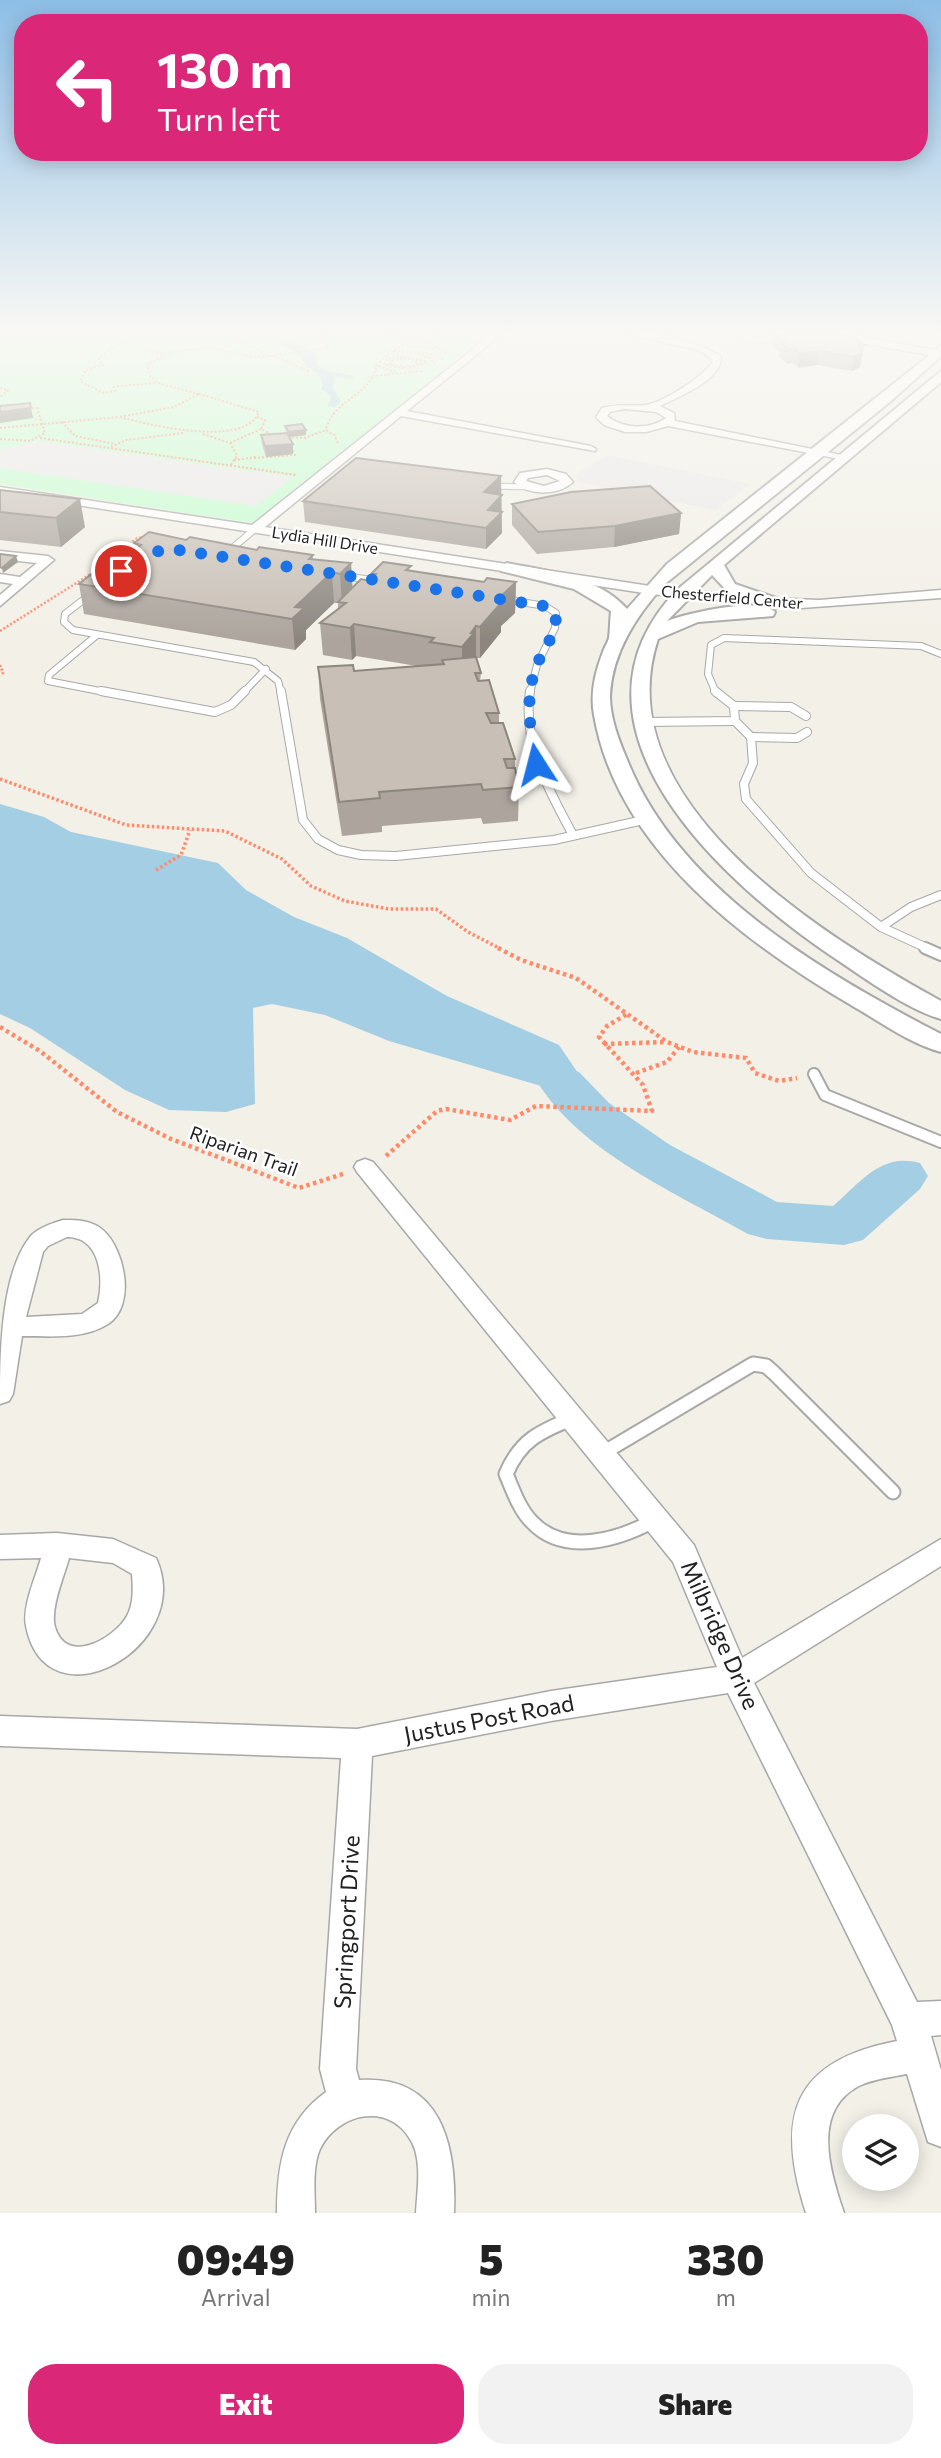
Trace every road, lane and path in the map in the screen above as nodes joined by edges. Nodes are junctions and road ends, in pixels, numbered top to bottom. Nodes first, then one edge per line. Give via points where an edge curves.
1 (45, 433) edge
2 (73, 433) edge
3 (173, 433) edge
4 (198, 433) edge
5 (252, 433) edge
6 (270, 433) edge
7 (317, 433) edge
8 (330, 433) edge
9 (377, 433) edge
10 (567, 433) edge
11 (605, 433) edge
12 (628, 433) edge
13 (719, 433) edge
14 (842, 433) edge
15 (873, 433) edge
16 (275, 436) junction
17 (40, 438) junction
18 (606, 438) junction
19 (0, 439) edge
20 (230, 443) junction
21 (288, 443) edge
22 (116, 444) junction
23 (274, 444) edge
24 (338, 447) dead end
25 (108, 448) junction
26 (276, 450) edge
27 (818, 453) junction
28 (845, 457) junction
29 (254, 458) junction
30 (234, 460) junction
31 (230, 466) junction
32 (301, 476) dead end
33 (481, 485) edge
34 (531, 487) joint
35 (0, 490) edge
36 (255, 530) junction
37 (156, 534) edge
38 (0, 555) edge
39 (207, 555) edge
40 (221, 557) junction
41 (234, 559) edge
42 (716, 565) junction
43 (507, 568) junction
44 (323, 573) edge
45 (0, 578) edge
46 (23, 581) junction
47 (388, 583) edge
48 (97, 589) edge
49 (650, 590) junction
50 (941, 594) edge
51 (682, 596) junction
52 (493, 598) edge
53 (0, 602) edge
54 (941, 604) edge
55 (770, 608) junction
56 (0, 631) edge
57 (97, 635) junction
58 (617, 636) junction
59 (650, 638) junction
60 (941, 654) edge
61 (0, 665) edge
62 (266, 669) junction
63 (9, 671) dead end
64 (2, 674) edge
65 (734, 706) junction
66 (806, 716) dead end
67 (735, 720) junction
68 (644, 722) junction
69 (807, 732) dead end
70 (751, 737) junction
71 (0, 779) edge
72 (648, 819) junction
73 (190, 830) junction
74 (573, 835) junction
75 (156, 870) dead end
76 (941, 895) edge
77 (881, 927) junction
78 (941, 956) edge
79 (941, 1011) edge
80 (629, 1013) junction
81 (0, 1027) edge
82 (667, 1042) junction
83 (604, 1044) junction
84 (941, 1044) edge
85 (679, 1047) junction
86 (635, 1073) junction
87 (814, 1074) joint
88 (941, 1142) edge
89 (365, 1167) junction
90 (13, 1326) junction
91 (0, 1394) edge
92 (573, 1418) junction
93 (603, 1453) junction
94 (894, 1492) dead end
95 (657, 1519) junction
96 (0, 1547) edge
97 (58, 1547) junction
98 (941, 1551) edge
99 (736, 1678) junction
100 (0, 1731) edge
101 (357, 1744) junction
102 (924, 2019) edge
103 (920, 2054) junction
104 (346, 2099) junction
105 (941, 2129) edge
106 (296, 2213) edge
107 (435, 2213) edge
108 (825, 2213) edge

1 - 17 path
2 - 22 path
3 - 22 path
4 - 20 path
5 - 20 path
6 - 16 path
7 - 16 path via 304,438
8 - 24 path
9 - 36 street
10 - 18 street
11 - 18 street
12 - 18 street
13 - 27 street
14 - 27 street
15 - 28 street
16 - 23 path
17 - 19 path via 29,442
17 - 25 path
18 - 34 street via 564,467 564,485
20 - 30 path via 236,451
21 - 29 path via 295,455
22 - 25 path
25 - 31 path
26 - 29 path
27 - 28 street
27 - 49 street
28 - 42 street
29 - 30 path
30 - 31 path
31 - 32 path
33 - 34 lane
35 - 36 street, Lydia Hill Drive
36 - 40 lane
36 - 43 street, Lydia Hill Drive
37 - 56 path via 137,538 105,565
38 - 46 street via 48,560
39 - 40 lane
40 - 41 lane
42 - 51 street
42 - 55 street via 727,587
43 - 49 street, Lydia Hill Drive
43 - 58 street via 574,582 598,592 619,610
44 - 47 lane
45 - 46 street
46 - 53 street
48 - 57 lane via 63,618 73,630
49 - 51 street, Chesterfield Center
49 - 58 street
50 - 55 street, Chesterfield Center
51 - 55 street, Chesterfield Center
51 - 59 street via 663,614
52 - 74 lane via 545,606 555,613 557,622 534,671 527,709 536,764
54 - 55 street, Chesterfield Center via 817,614
55 - 59 street via 699,615 674,622
57 - 62 lane via 238,659
57 - 62 lane via 49,675 48,681 215,712 231,705
58 - 72 street via 602,689 603,714 628,790
59 - 68 street via 642,658 638,701
60 - 65 lane via 921,646 724,638 711,645 707,681 715,695
61 - 64 path
62 - 74 lane via 282,690 308,830 338,850 376,858
63 - 64 path
65 - 66 lane via 792,707
65 - 67 lane
67 - 68 lane
67 - 70 lane
68 - 79 street via 656,763 717,852 771,902 880,978
69 - 70 lane via 797,738
70 - 77 lane via 753,763 744,784 746,799 811,873
71 - 73 path via 126,825
72 - 74 lane
72 - 84 street via 692,873 786,955
73 - 75 path via 181,855
73 - 80 path via 225,831 282,859 311,886 345,901 389,909 436,909 521,960 576,978
76 - 77 lane via 911,907
77 - 78 lane
80 - 82 path
80 - 83 path via 607,1026 599,1037
81 - 89 path, Riparian Trail via 40,1051 117,1112 253,1172 299,1188
82 - 83 path
82 - 85 path
83 - 86 path, Riparian Trail
85 - 86 path via 666,1066
85 - 87 path via 746,1058 755,1073 779,1082
86 - 89 path, Riparian Trail via 652,1111 536,1106 510,1120 446,1109 437,1111 384,1158
87 - 88 lane via 825,1095
89 - 92 street, Milbridge Drive
90 - 90 street via 83,1323 105,1315 111,1307 112,1263 96,1235 69,1228 37,1242 28,1255
90 - 91 street
92 - 93 street, Milbridge Drive
92 - 95 lane via 518,1446 506,1474 535,1526 557,1538 621,1538
93 - 94 lane via 753,1364 774,1373
93 - 95 street, Milbridge Drive
95 - 99 street, Milbridge Drive via 684,1554
96 - 97 street
97 - 97 street via 39,1625 49,1645 65,1658 82,1661 117,1651 137,1630 150,1584 146,1567 130,1554 104,1547
98 - 99 street, Justus Post Road
99 - 101 street, Justus Post Road via 551,1706
99 - 102 street, Milbridge Drive
100 - 101 street, Justus Post Road
101 - 104 street, Springport Drive via 338,2070
102 - 103 street, Milbridge Drive
103 - 105 street, Milbridge Drive
103 - 108 street via 846,2073 814,2110 809,2143
104 - 106 street via 324,2114 307,2136 298,2162
104 - 107 street via 368,2095 389,2099 408,2109 423,2127 433,2149

